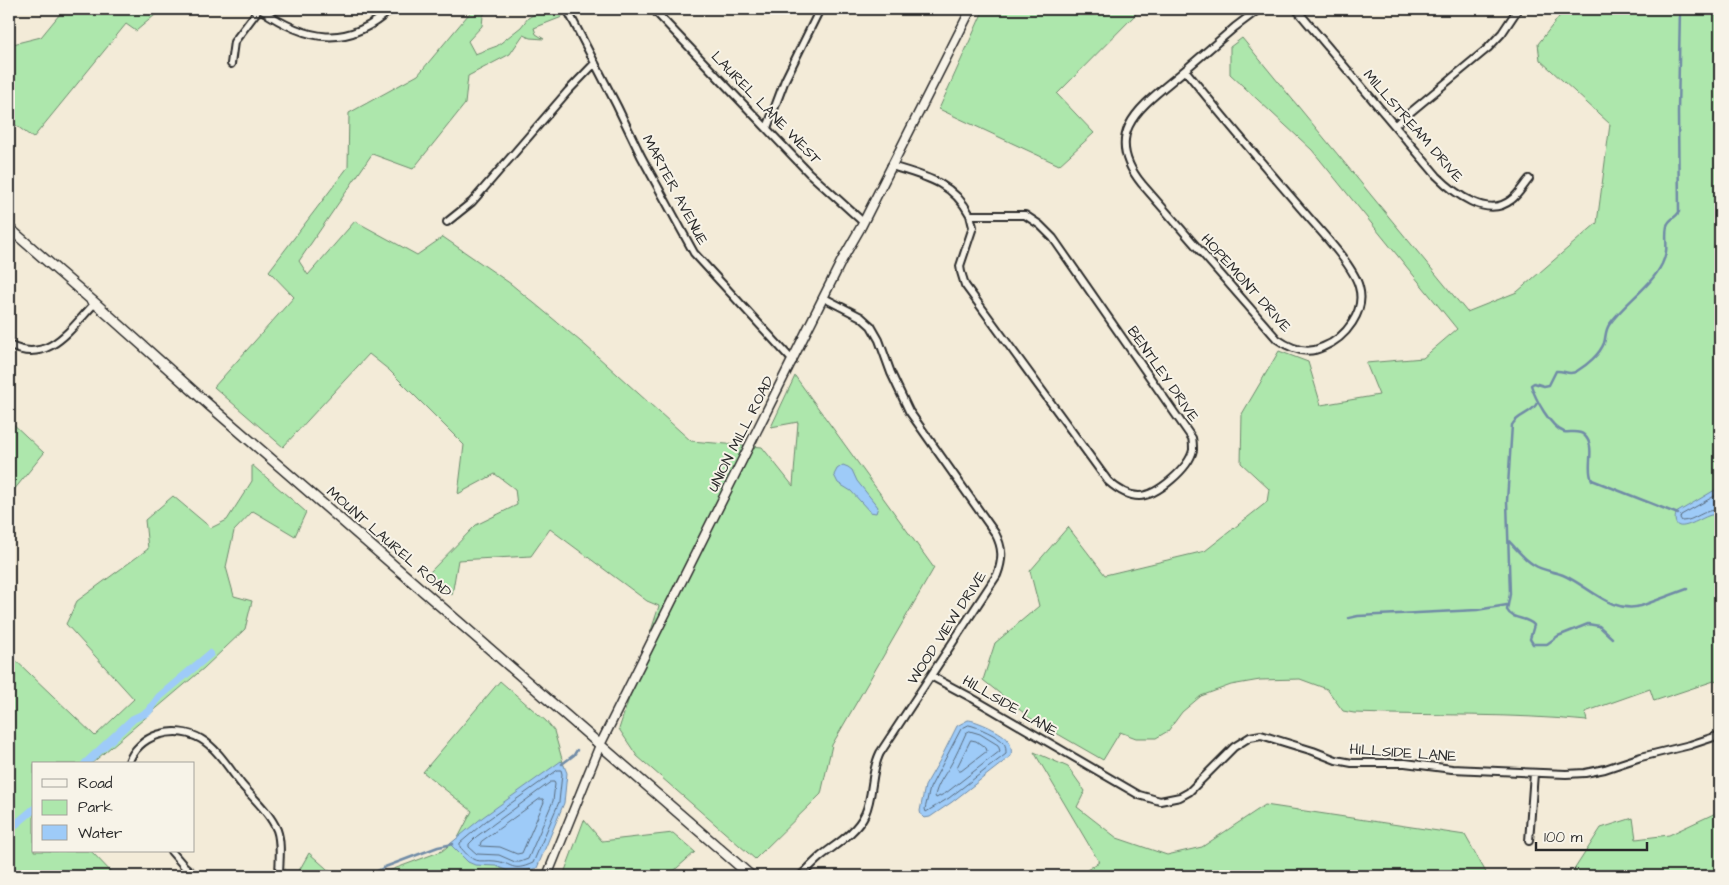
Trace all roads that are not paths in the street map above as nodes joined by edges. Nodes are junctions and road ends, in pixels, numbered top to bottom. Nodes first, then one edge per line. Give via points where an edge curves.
1 (259, 9) edge
2 (392, 9) edge
3 (577, 9) edge
4 (653, 9) edge
5 (820, 9) edge
6 (971, 9) edge
7 (1260, 9) edge
8 (1296, 9) edge
9 (1518, 9) edge
10 (568, 11) edge
11 (595, 63) junction
12 (231, 64) dead end
13 (1185, 70) junction
14 (1395, 125) junction
15 (767, 128) junction
16 (891, 166) junction
17 (1529, 179) dead end
18 (970, 215) junction
19 (447, 222) dead end
20 (864, 222) junction
21 (9, 228) edge
22 (824, 298) junction
23 (95, 303) junction
24 (9, 345) edge
25 (793, 361) junction
26 (930, 676) junction
27 (1720, 735) edge
28 (600, 745) junction
29 (129, 762) edge
30 (1534, 773) junction
31 (1529, 840) dead end
32 (172, 852) edge
33 (196, 876) edge
34 (279, 876) edge
35 (547, 876) edge
36 (751, 876) edge
37 (800, 876) edge

1 - 2 street via 296,30 332,36 368,27
1 - 12 street via 234,42
3 - 10 street
4 - 15 street, LAUREL LANE WEST
5 - 15 street via 785,80
6 - 16 street, UNION MILL ROAD
7 - 13 street, HOPEMONT DRIVE
8 - 14 street, MILLSTREAM DRIVE
9 - 14 street via 1488,48
10 - 11 street, MARTER AVENUE
11 - 19 street via 472,202
11 - 25 street, MARTER AVENUE via 694,253
13 - 13 street, HOPEMONT DRIVE via 1133,117 1124,139 1128,163 1142,184 1277,339 1299,350 1324,347 1345,332 1359,311 1361,298 1354,274
14 - 17 street, MILLSTREAM DRIVE via 1445,184 1472,202 1502,205 1512,200
15 - 20 street, LAUREL LANE WEST via 820,183
16 - 18 street via 946,187 962,201
16 - 20 street, UNION MILL ROAD
18 - 18 street, BENTLEY DRIVE via 1026,215 1040,225 1192,438 1192,451 1186,464 1158,490 1145,496 1131,495 1108,481 965,285 960,266 973,227
20 - 22 street, UNION MILL ROAD
21 - 23 main road, MOUNT LAUREL ROAD
22 - 25 street, UNION MILL ROAD
22 - 26 street, WOOD VIEW DRIVE via 872,326 909,411 987,520 1001,546 1002,561 997,575
23 - 24 street via 62,338 47,348 29,352
23 - 28 main road, MOUNT LAUREL ROAD
25 - 28 street, UNION MILL ROAD
26 - 30 street, HILLSIDE LANE via 1139,795 1155,800 1174,800 1186,794 1234,747 1261,735 1344,762 1405,763
26 - 37 street, WOOD VIEW DRIVE via 876,760 869,804 861,820
27 - 30 street, HILLSIDE LANE via 1592,772
28 - 35 street, UNION MILL ROAD
28 - 36 main road, MOUNT LAUREL ROAD
29 - 34 street via 143,741 160,734 186,734 203,740 274,824 279,839
30 - 31 street
32 - 33 street

